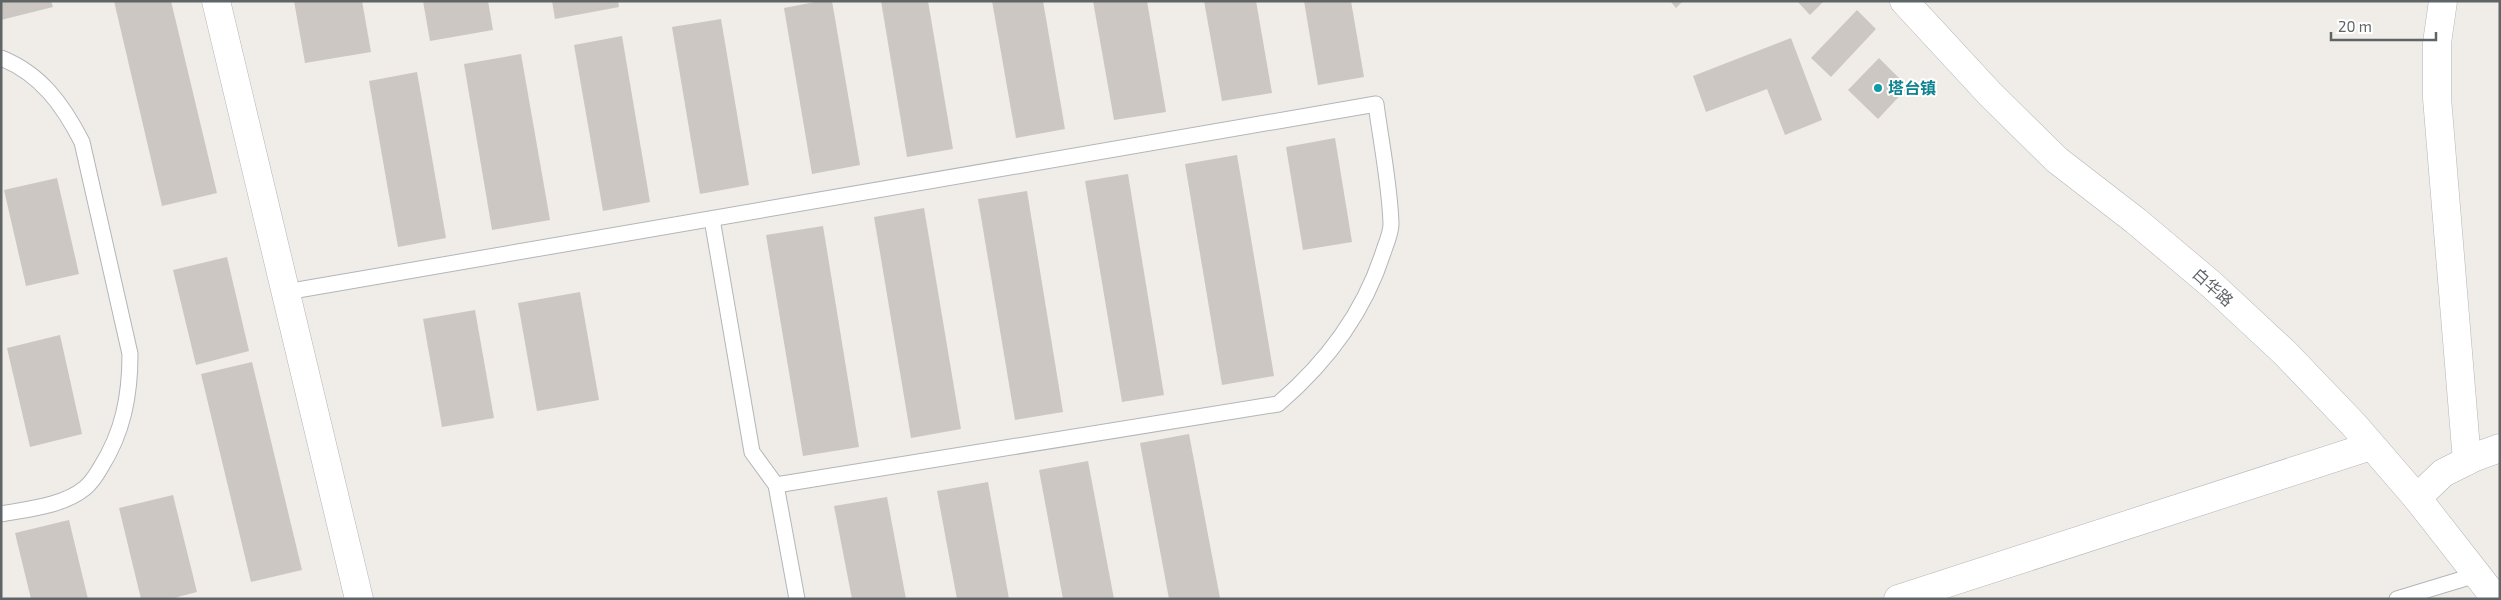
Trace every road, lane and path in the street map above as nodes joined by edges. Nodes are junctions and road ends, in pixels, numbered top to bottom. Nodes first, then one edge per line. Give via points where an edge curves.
1 (216, 1) edge
2 (1904, 1) edge
3 (2444, 1) edge
4 (1, 58) edge
5 (712, 219) junction
6 (286, 292) junction
7 (2371, 446) junction
8 (2500, 448) edge
9 (2466, 461) junction
10 (776, 485) junction
11 (2417, 498) junction
12 (1, 514) edge
13 (2476, 575) junction
14 (358, 599) edge
15 (797, 599) edge
16 (1898, 599) edge
17 (2397, 599) edge
18 (2496, 599) edge

1 - 6 street
2 - 7 street, 白华路 via 1990,94 2057,160 2212,285 2285,353
3 - 9 street via 2437,43 2438,98
4 - 12 lane via 42,83 70,118 82,142 130,354 130,382 118,435 106,460 85,488 56,503
5 - 6 lane
5 - 10 lane via 752,452
5 - 10 lane via 1376,104 1392,226 1380,263 1345,331 1322,361 1278,404
6 - 14 street
7 - 11 street, 白华路
7 - 16 street
8 - 9 street
9 - 11 street via 2443,473
10 - 15 lane
11 - 13 street, 白华路
13 - 17 lane
13 - 18 street, 白华路

